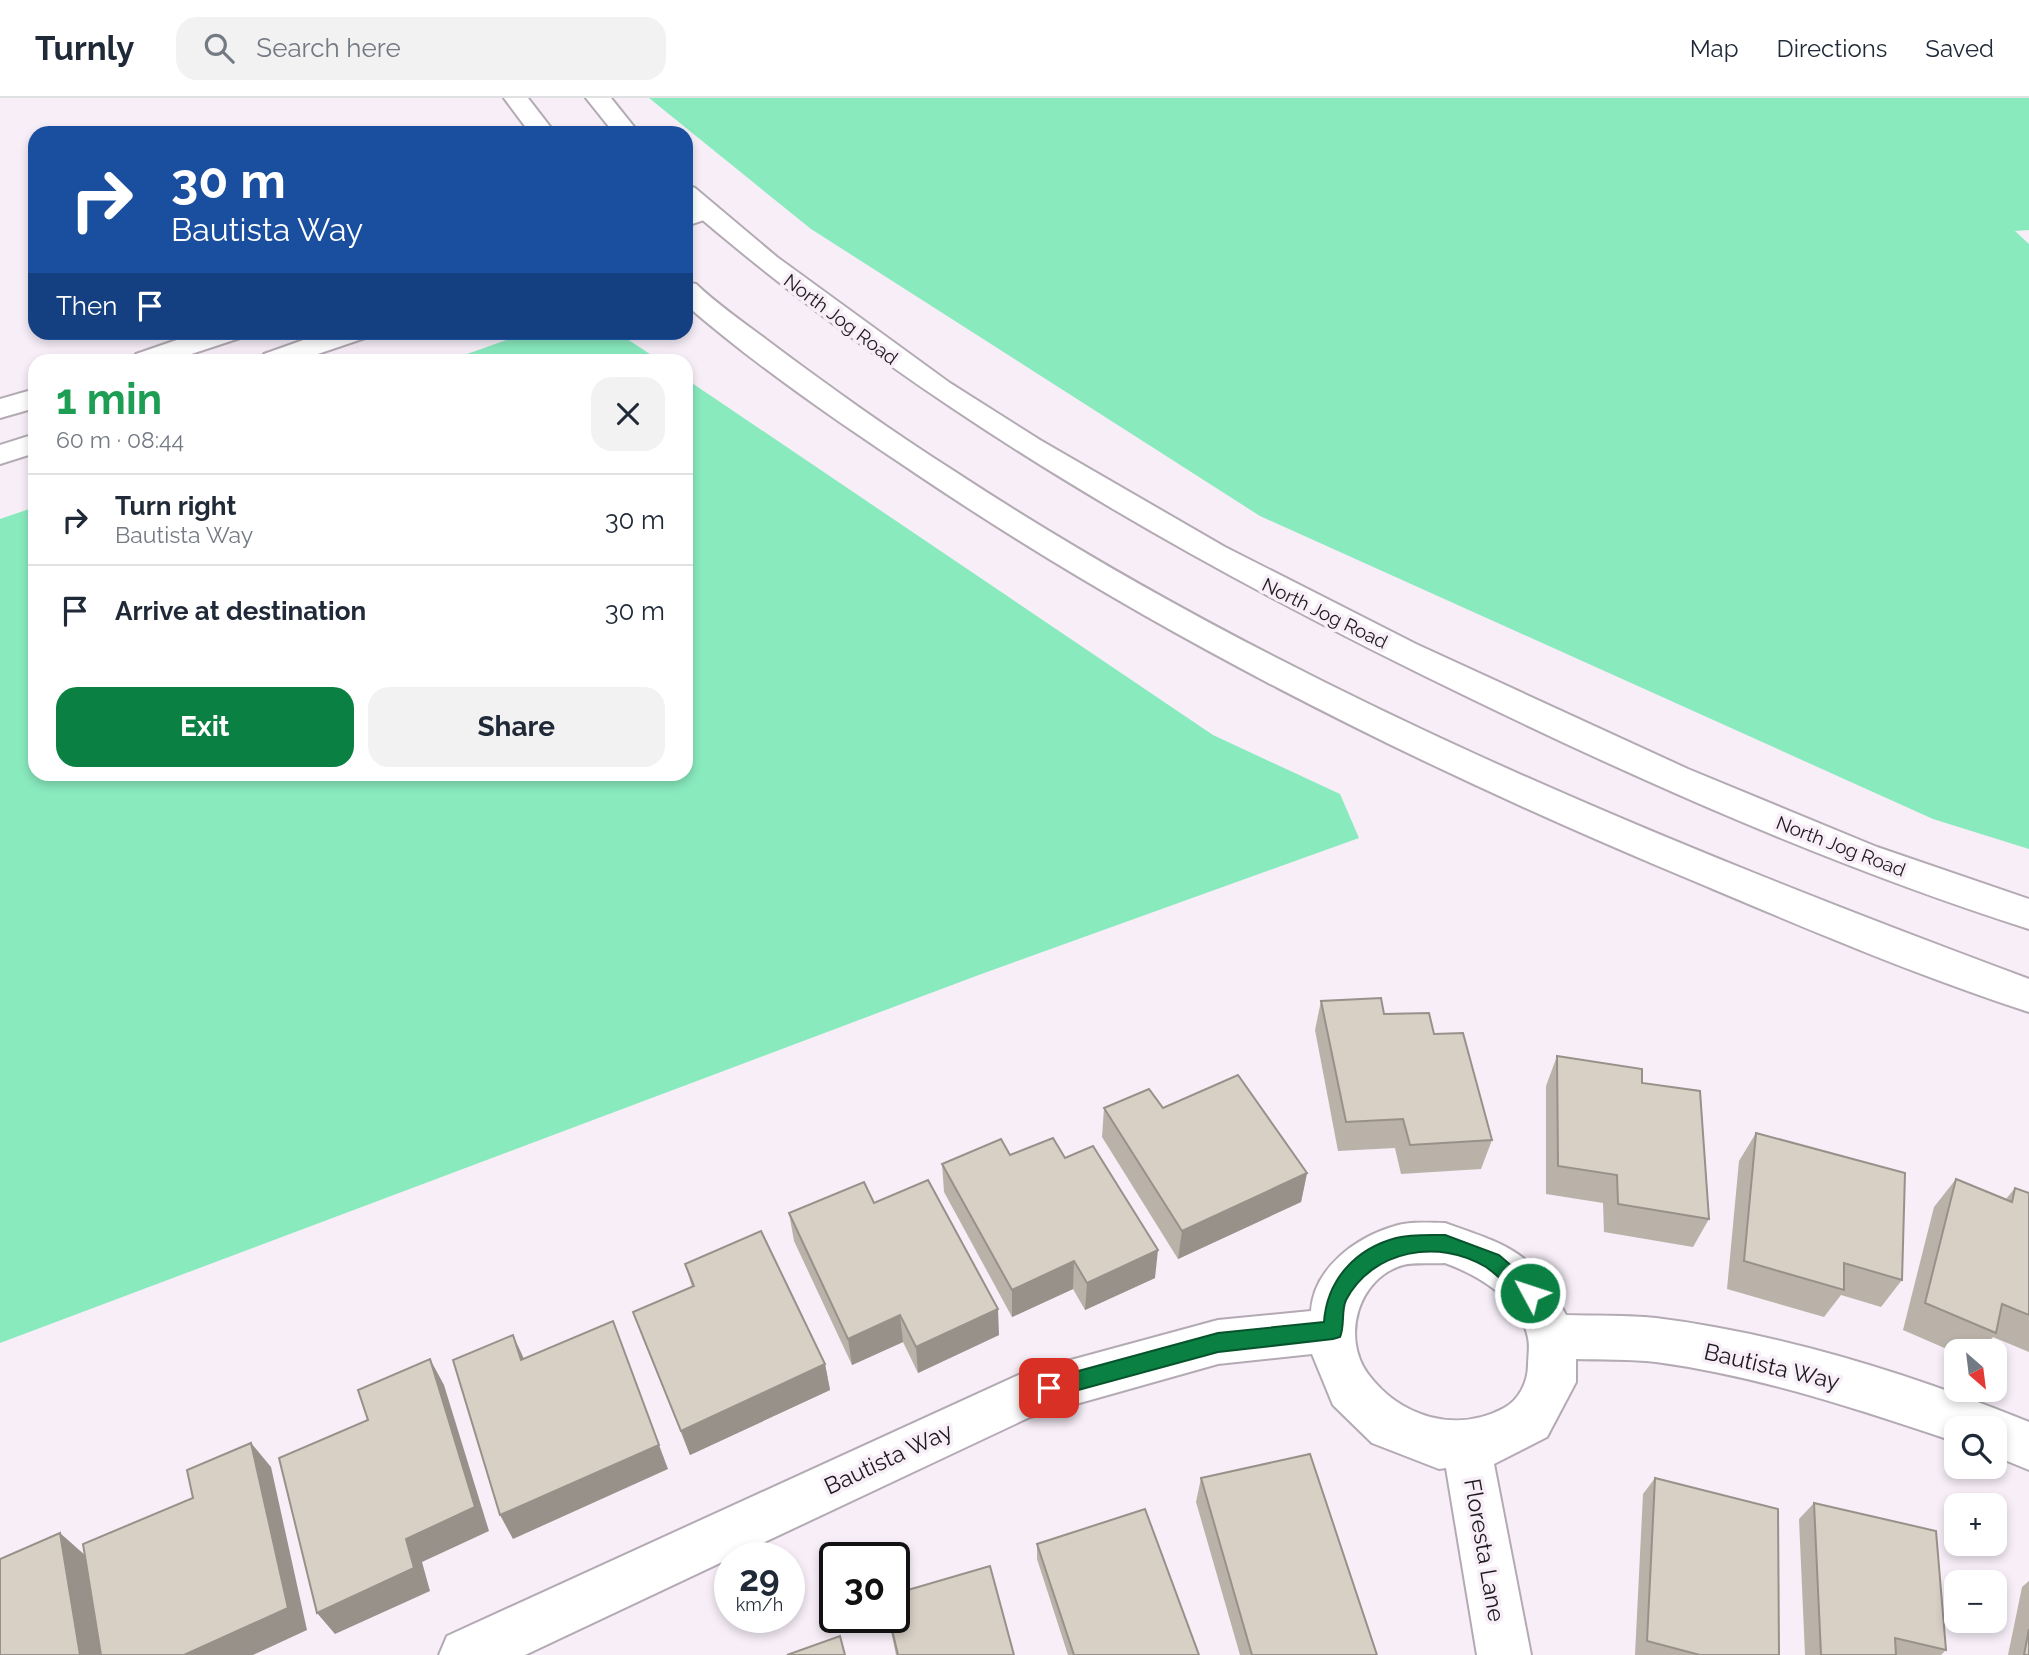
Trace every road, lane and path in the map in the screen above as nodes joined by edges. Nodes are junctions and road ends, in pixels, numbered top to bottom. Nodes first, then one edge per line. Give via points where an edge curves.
1 (516, 98) edge
2 (598, 98) edge
3 (538, 126) edge
4 (621, 126) edge
5 (693, 207) edge
6 (693, 295) edge
7 (206, 340) edge
8 (332, 340) edge
9 (164, 354) edge
10 (291, 354) edge
11 (28, 400) edge
12 (0, 410) edge
13 (28, 445) edge
14 (0, 455) edge
15 (2029, 914) edge
16 (2029, 996) edge
17 (1333, 1330) junction
18 (1552, 1336) junction
19 (1949, 1416) edge
20 (2007, 1437) edge
21 (1466, 1444) junction
22 (2029, 1446) edge
23 (466, 1655) edge
24 (1504, 1655) edge

1 - 3 main road
2 - 4 main road
5 - 15 main road, North Jog Road via 892,358 1043,458 1254,579 1516,706 1842,849
6 - 16 main road via 815,391 962,494 1068,562 1234,652 1516,790 1834,923
7 - 9 main road
8 - 10 main road
11 - 12 main road
13 - 14 main road
17 - 18 main road via 1335,1300 1359,1265 1398,1245 1445,1243 1492,1261 1530,1293
17 - 21 main road via 1332,1345 1350,1390 1389,1426 1439,1445
17 - 23 main road, Bautista Way via 1218,1342 1023,1396
18 - 19 main road, Bautista Way via 1654,1340 1729,1354 1822,1375
18 - 21 main road via 1552,1382 1530,1420 1489,1443
20 - 22 main road
21 - 24 main road, Floresta Lane

